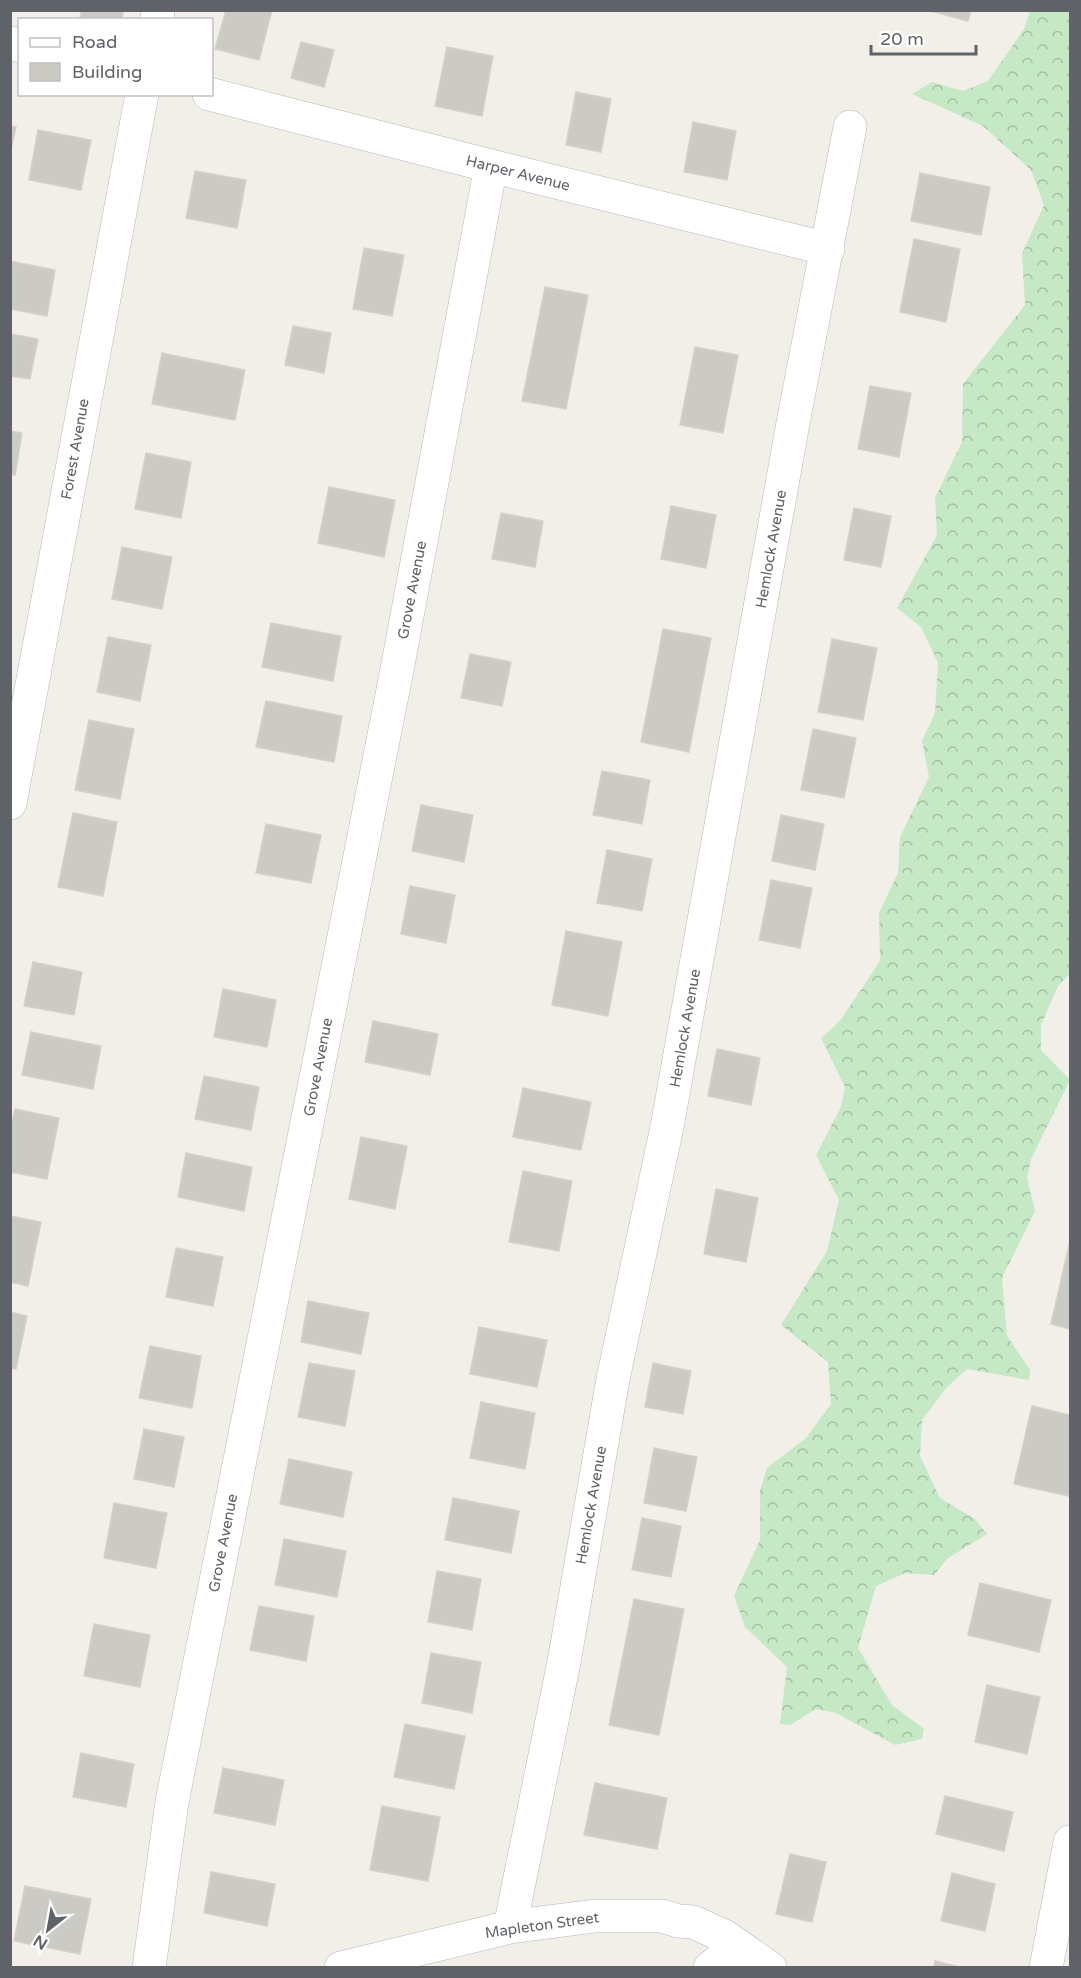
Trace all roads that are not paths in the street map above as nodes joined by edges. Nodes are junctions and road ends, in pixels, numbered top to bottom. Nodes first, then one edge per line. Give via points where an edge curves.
1 (213, 95) edge
2 (142, 96) edge
3 (850, 127) dead end
4 (491, 166) junction
5 (828, 249) junction
6 (10, 803) edge
7 (1071, 1842) edge
8 (510, 1927) junction
9 (737, 1946) junction
10 (149, 1968) edge
11 (341, 1968) edge
12 (710, 1968) edge
13 (770, 1968) edge
14 (1046, 1968) edge

1 - 4 street, Harper Avenue
2 - 6 street, Forest Avenue
3 - 5 street, Hemlock Avenue
4 - 5 street, Harper Avenue
4 - 10 street, Grove Avenue via 394,687 172,1802
5 - 8 street, Hemlock Avenue via 793,423 667,1127 613,1379 564,1662
7 - 14 street
8 - 9 street, Mapleton Street via 595,1916 662,1916 693,1922
8 - 11 street, Mapleton Street
9 - 12 street
9 - 13 street, Mapleton Street

